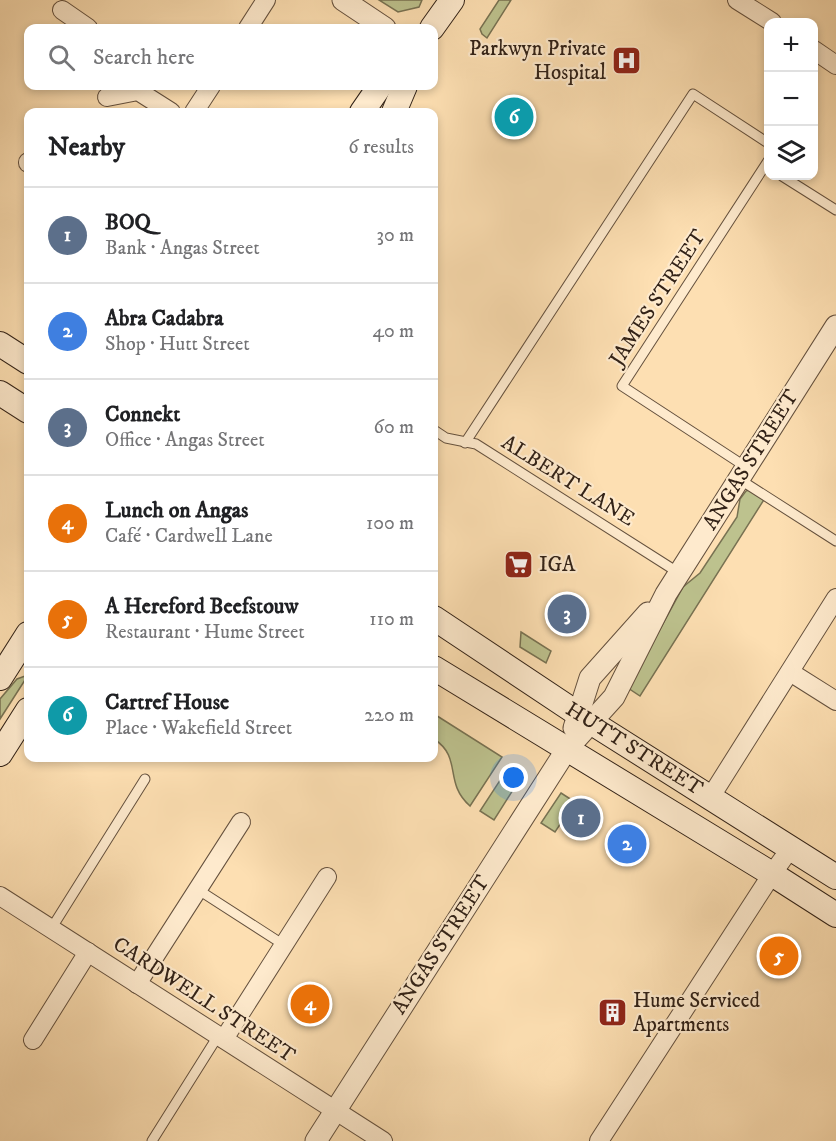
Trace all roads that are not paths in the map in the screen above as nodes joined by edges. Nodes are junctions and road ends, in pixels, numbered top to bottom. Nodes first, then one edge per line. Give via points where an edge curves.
1 (266, 0) edge
2 (343, 0) edge
3 (452, 0) edge
4 (737, 0) edge
5 (62, 10) dead end
6 (766, 18) edge
7 (82, 24) edge
8 (251, 24) edge
9 (379, 24) edge
10 (435, 24) edge
11 (818, 53) edge
12 (836, 65) edge
13 (209, 90) edge
14 (377, 90) edge
15 (404, 90) edge
16 (107, 98) edge
17 (165, 108) edge
18 (197, 108) edge
19 (365, 108) edge
20 (396, 108) edge
21 (764, 140) edge
22 (764, 170) edge
23 (788, 180) edge
24 (836, 210) edge
25 (832, 339) edge
26 (0, 344) edge
27 (24, 359) edge
28 (0, 393) edge
29 (24, 408) edge
30 (438, 433) edge
31 (465, 443) junction
32 (742, 473) junction
33 (836, 541) edge
34 (679, 573) junction
35 (666, 594) junction
36 (836, 598) edge
37 (438, 621) edge
38 (24, 640) edge
39 (438, 670) edge
40 (790, 672) junction
41 (0, 678) edge
42 (836, 701) edge
43 (24, 716) edge
44 (584, 718) junction
45 (567, 749) junction
46 (0, 754) edge
47 (145, 779) dead end
48 (710, 798) junction
49 (241, 822) dead end
50 (790, 849) junction
51 (772, 874) junction
52 (327, 877) dead end
53 (836, 877) edge
54 (197, 890) junction
55 (2, 902) edge
56 (836, 915) edge
57 (51, 929) junction
58 (284, 945) junction
59 (88, 952) junction
60 (137, 984) junction
61 (221, 1037) junction
62 (33, 1040) dead end
63 (335, 1110) junction
64 (152, 1141) edge
65 (316, 1141) edge
66 (383, 1141) edge
67 (599, 1141) edge

1 - 8 street
2 - 9 street
3 - 10 main road
4 - 6 street
5 - 7 street
11 - 12 street
13 - 18 street
14 - 19 main road
15 - 20 main road
16 - 17 street via 138,91
21 - 31 lane via 693,94
22 - 32 lane, JAMES STREET via 622,386
23 - 24 lane
25 - 32 street, ANGAS STREET
26 - 27 main road
28 - 29 main road
30 - 31 lane, ALBERT LANE
31 - 34 lane, ALBERT LANE via 476,444
32 - 33 lane
32 - 34 street, ANGAS STREET
34 - 35 street, ANGAS STREET
35 - 44 street, ANGAS STREET via 614,697
35 - 44 street, ANGAS STREET via 590,678
36 - 40 street
37 - 44 main road, HUTT STREET
38 - 41 main road
39 - 45 main road, HUTT STREET
40 - 42 street
40 - 48 street
43 - 46 main road
44 - 45 street, ANGAS STREET
44 - 48 main road, HUTT STREET
45 - 51 main road, HUTT STREET
45 - 63 street, ANGAS STREET
47 - 57 lane
48 - 50 main road, HUTT STREET
49 - 54 street
50 - 51 street
50 - 53 main road, HUTT STREET
51 - 56 main road, HUTT STREET
51 - 67 street
52 - 58 street
54 - 58 lane
54 - 60 street
55 - 57 street, CARDWELL STREET
57 - 59 street, CARDWELL STREET
58 - 61 street
59 - 60 street, CARDWELL STREET
59 - 62 street
60 - 61 street, CARDWELL STREET
61 - 63 street, CARDWELL STREET
61 - 64 lane
63 - 65 street, ANGAS STREET
63 - 66 street, CARDWELL STREET

